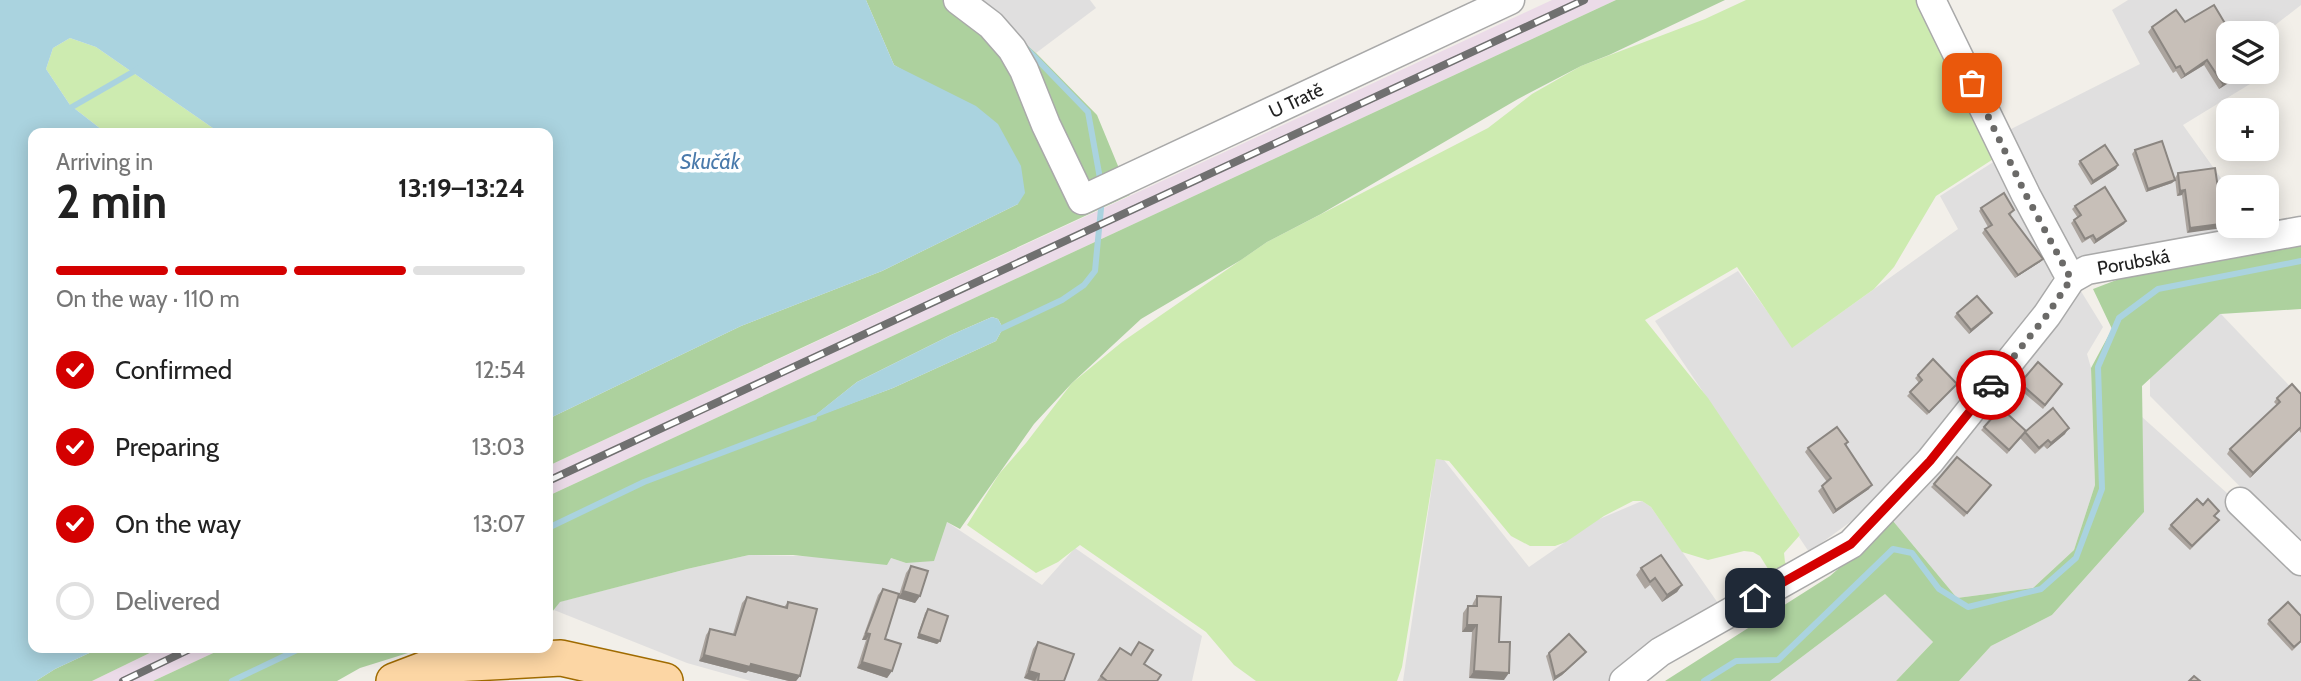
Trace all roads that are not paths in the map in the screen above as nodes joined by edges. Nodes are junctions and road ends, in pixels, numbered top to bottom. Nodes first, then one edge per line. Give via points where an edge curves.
1 (958, 0) edge
2 (1510, 0) edge
3 (1931, 0) edge
4 (2301, 231) edge
5 (2071, 279) junction
6 (2240, 502) dead end
7 (2301, 561) edge
8 (394, 681) edge
9 (666, 681) edge
10 (1624, 681) edge

1 - 2 street, U Tratě via 991,25 1012,49 1045,125 1096,194
3 - 5 street
4 - 5 street, Porubská via 2087,270
5 - 10 street, Porubská via 1930,461 1851,544 1660,652
6 - 7 street
8 - 9 main road via 436,665 561,658

